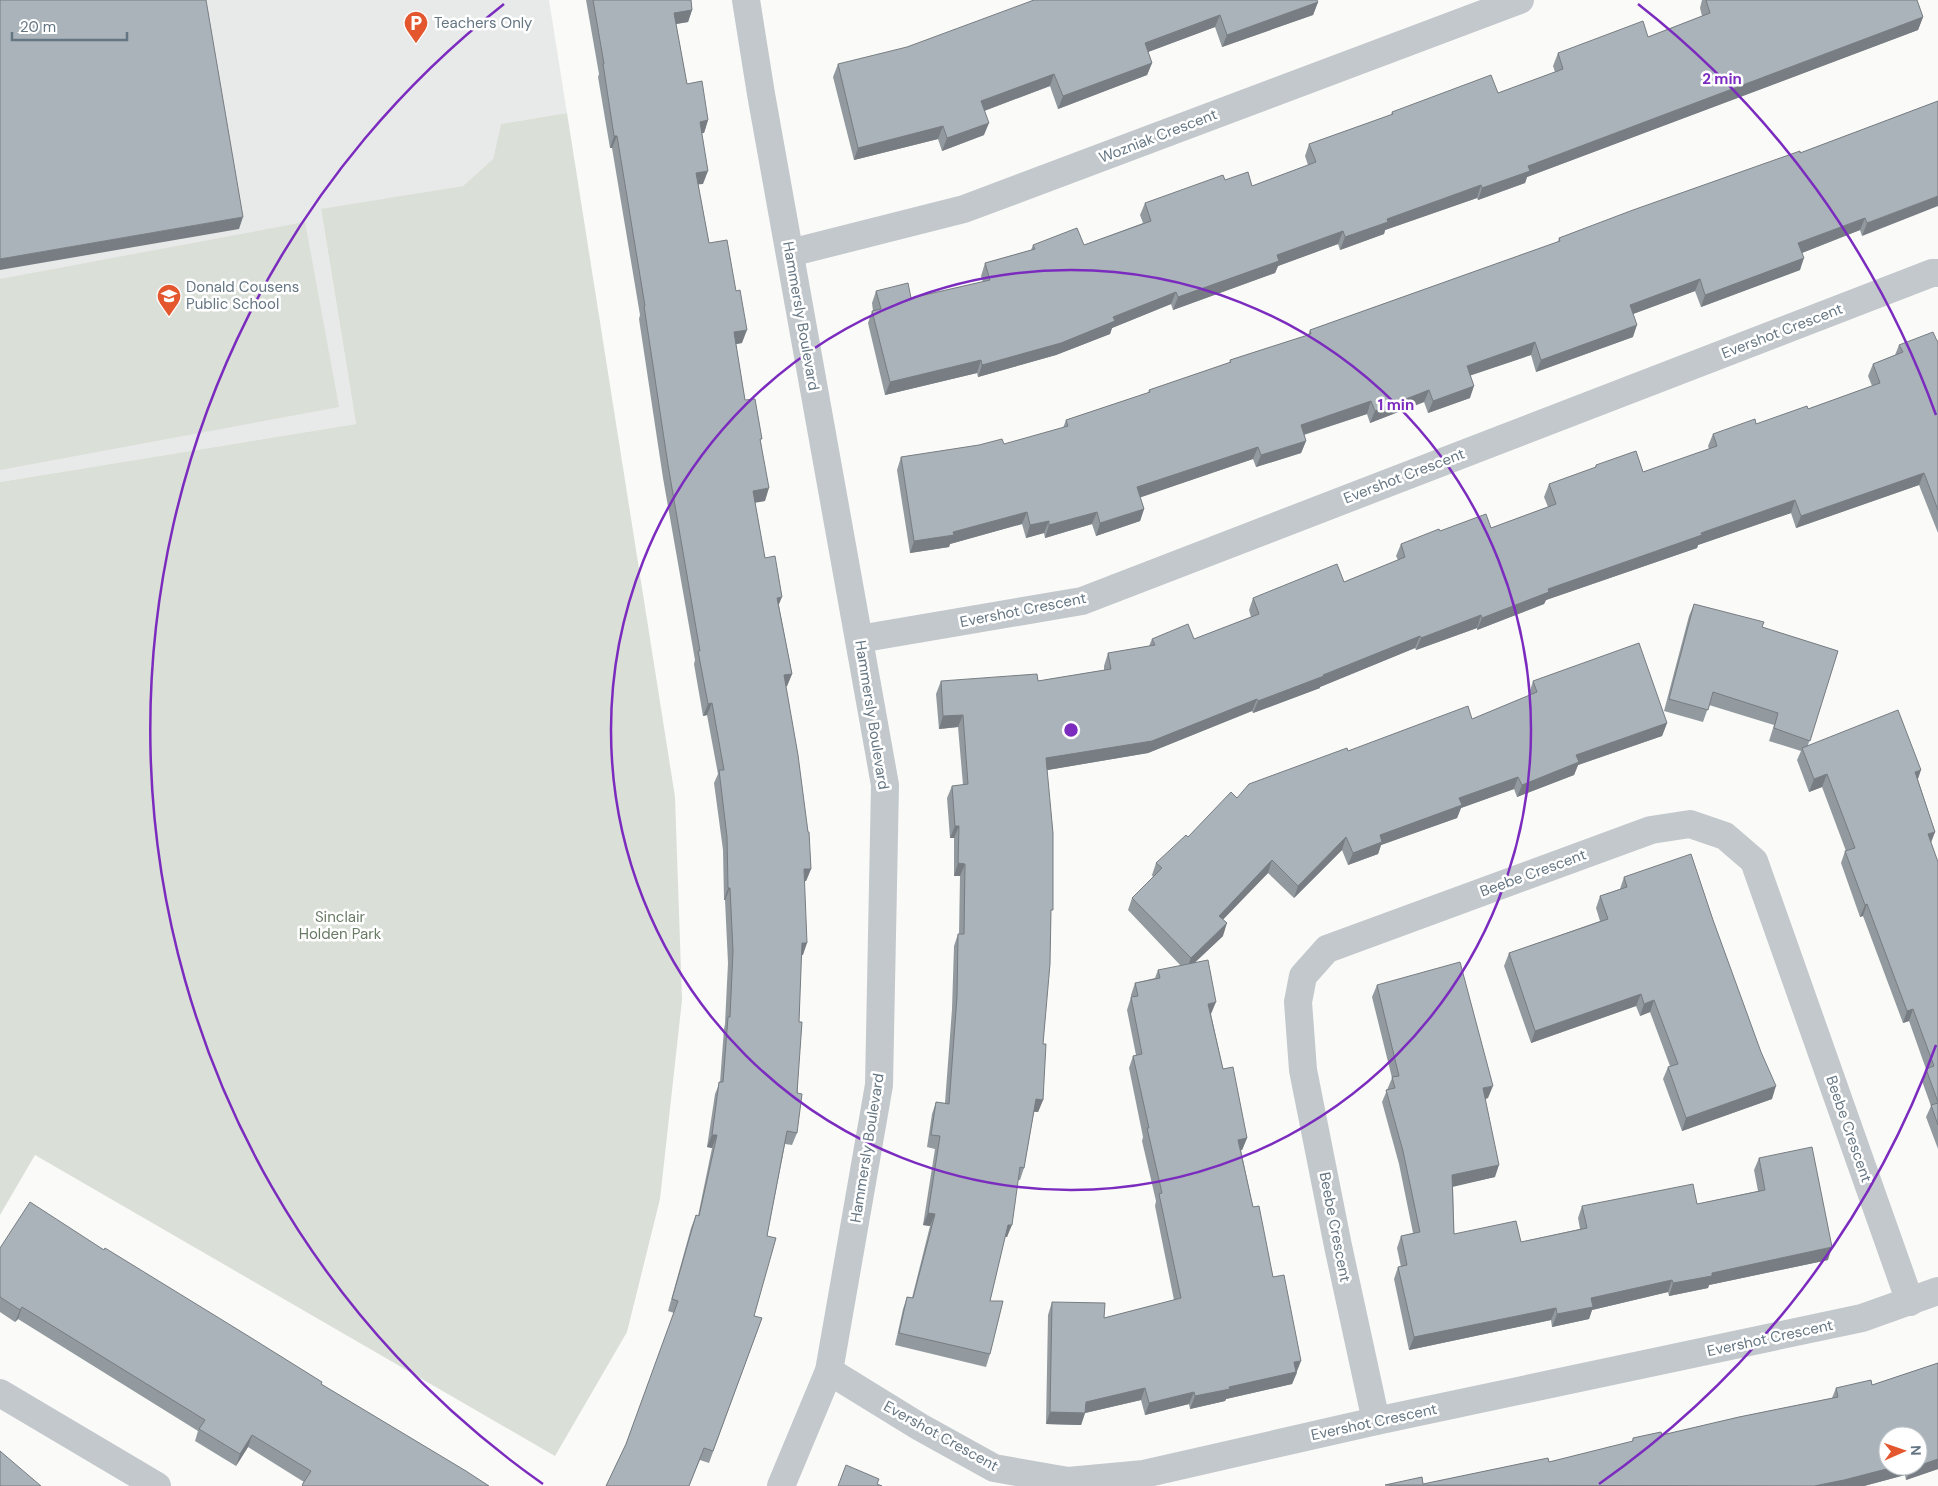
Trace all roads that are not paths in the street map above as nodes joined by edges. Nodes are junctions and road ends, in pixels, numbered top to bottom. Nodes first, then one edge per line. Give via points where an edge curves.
1 (746, 0) edge
2 (1520, 0) edge
3 (790, 253) junction
4 (1938, 273) edge
5 (859, 639) junction
6 (1938, 1291) edge
7 (1910, 1302) junction
8 (829, 1371) junction
9 (0, 1393) edge
10 (1376, 1421) junction
11 (157, 1486) edge
12 (782, 1486) edge

1 - 3 street, Hammersly Boulevard
2 - 3 street, Wozniak Crescent via 964,209
3 - 5 street, Hammersly Boulevard
4 - 5 street, Evershot Crescent via 1082,601
5 - 8 street, Hammersly Boulevard via 885,785 879,1085
6 - 7 street, Evershot Crescent
7 - 10 street, Evershot Crescent via 1862,1318
7 - 10 street, Beebe Crescent via 1754,861 1725,836 1690,824 1651,830 1327,949 1303,976 1298,1002 1303,1070
8 - 10 street, Evershot Crescent via 994,1468 1068,1481 1144,1474
8 - 12 street, Hammersly Boulevard
9 - 11 street

